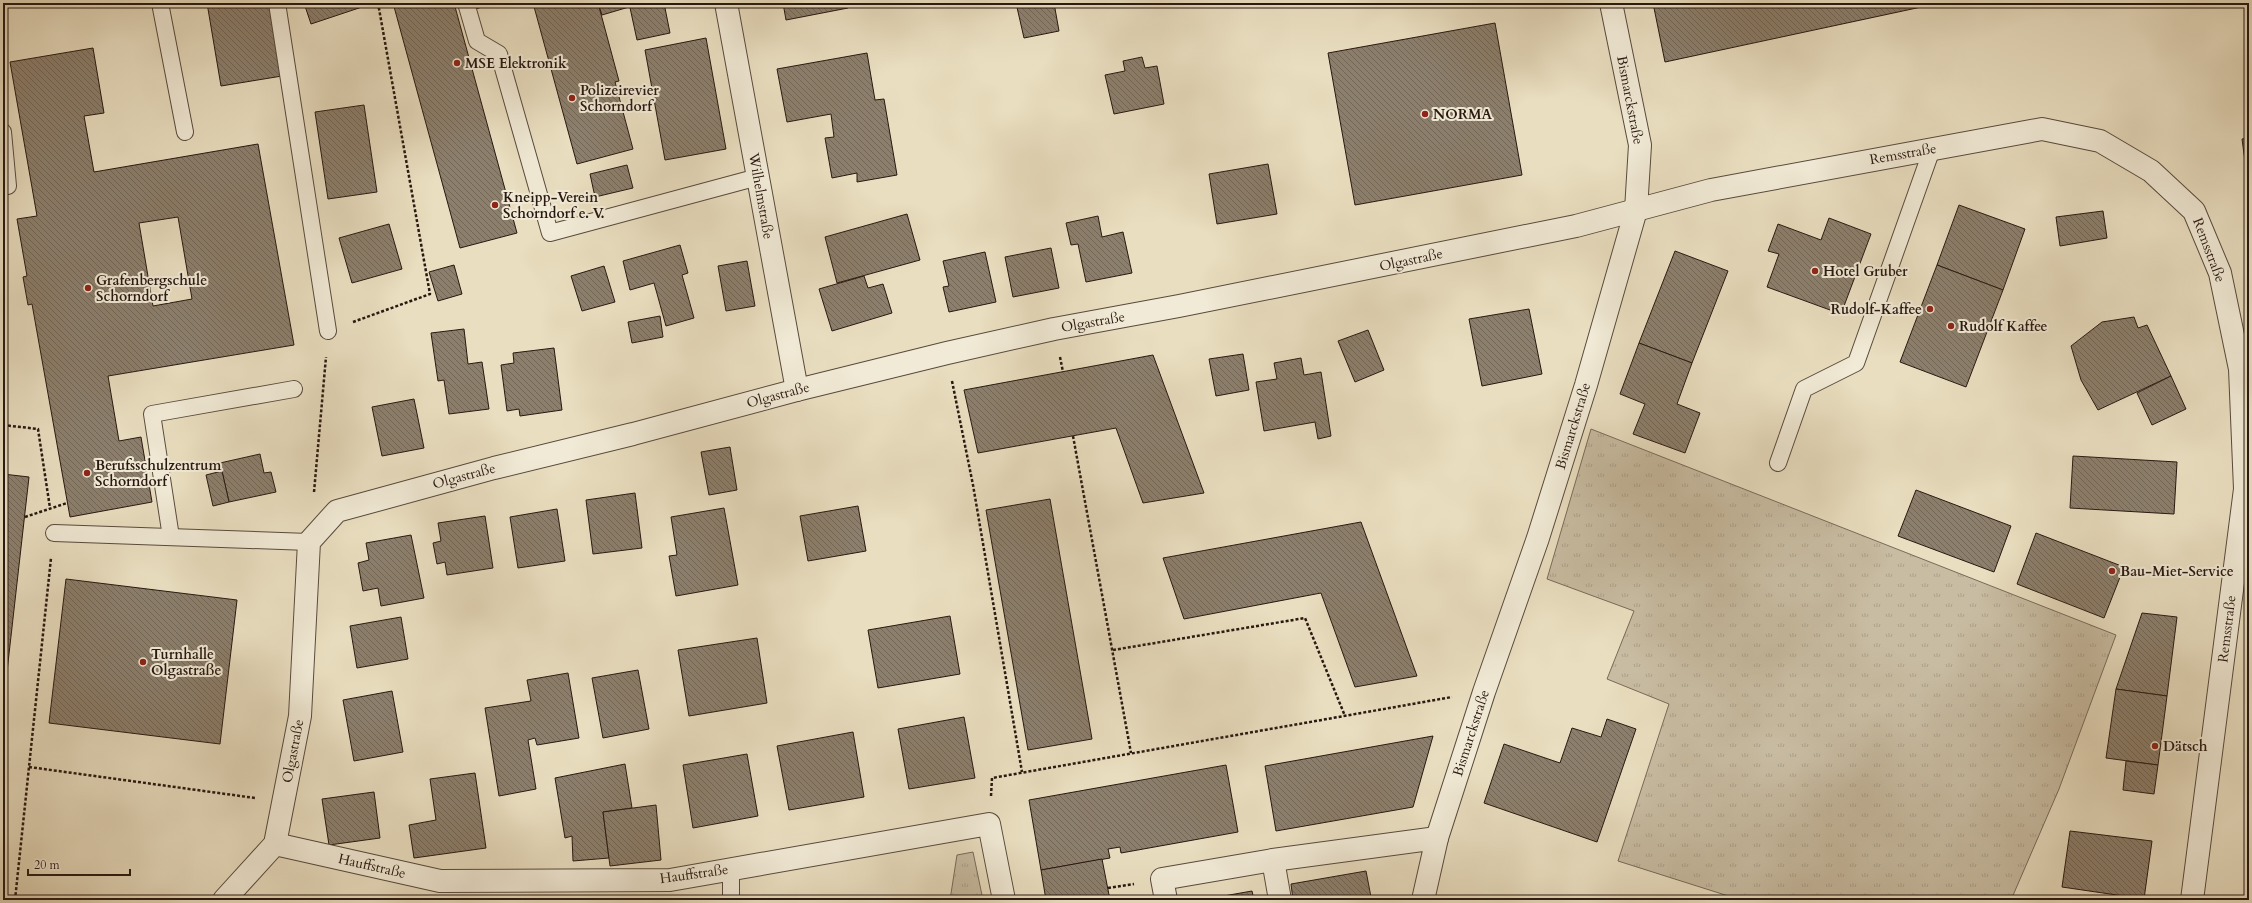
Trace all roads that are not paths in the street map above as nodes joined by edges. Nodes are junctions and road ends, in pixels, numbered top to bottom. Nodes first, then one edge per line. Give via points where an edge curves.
1 (160, 3) edge
2 (277, 3) edge
3 (466, 3) edge
4 (726, 3) edge
5 (1611, 3) edge
6 (3, 132) edge
7 (185, 132) dead end
8 (1932, 148) junction
9 (758, 177) junction
10 (8, 186) dead end
11 (1636, 210) junction
12 (328, 331) road end
13 (294, 389) dead end
14 (797, 390) junction
15 (1778, 463) dead end
16 (54, 533) road end
17 (171, 537) junction
18 (309, 542) junction
19 (1437, 838) junction
20 (275, 844) junction
21 (1272, 860) junction
22 (731, 869) junction
23 (224, 900) edge
24 (731, 900) edge
25 (1004, 900) edge
26 (1166, 900) edge
27 (1280, 900) edge
28 (1423, 900) edge
29 (2192, 900) edge

1 - 7 lane
2 - 12 lane
3 - 9 lane via 477,41 499,54 550,233
4 - 9 street, Wilhelmstraße
5 - 11 street, Bismarckstraße via 1640,145
6 - 10 lane
8 - 11 street, Remsstraße via 1711,190
8 - 15 lane via 1856,363 1804,389
8 - 29 street, Remsstraße via 2042,130 2100,141 2151,171 2194,211 2220,272 2240,369 2245,489
9 - 14 street, Wilhelmstraße
11 - 14 street, Olgastraße via 1576,226 947,353
11 - 19 street, Bismarckstraße via 1586,385 1542,524
13 - 17 lane via 152,414
14 - 18 street, Olgastraße via 337,511
16 - 17 lane
17 - 18 lane
18 - 20 street, Olgastraße via 300,716
19 - 21 street
19 - 28 street, Bismarckstraße
20 - 22 street, Hauffstraße via 440,881 670,880
20 - 23 street
21 - 26 street via 1162,879
21 - 27 street
22 - 24 lane
22 - 25 street, Hauffstraße via 989,824

